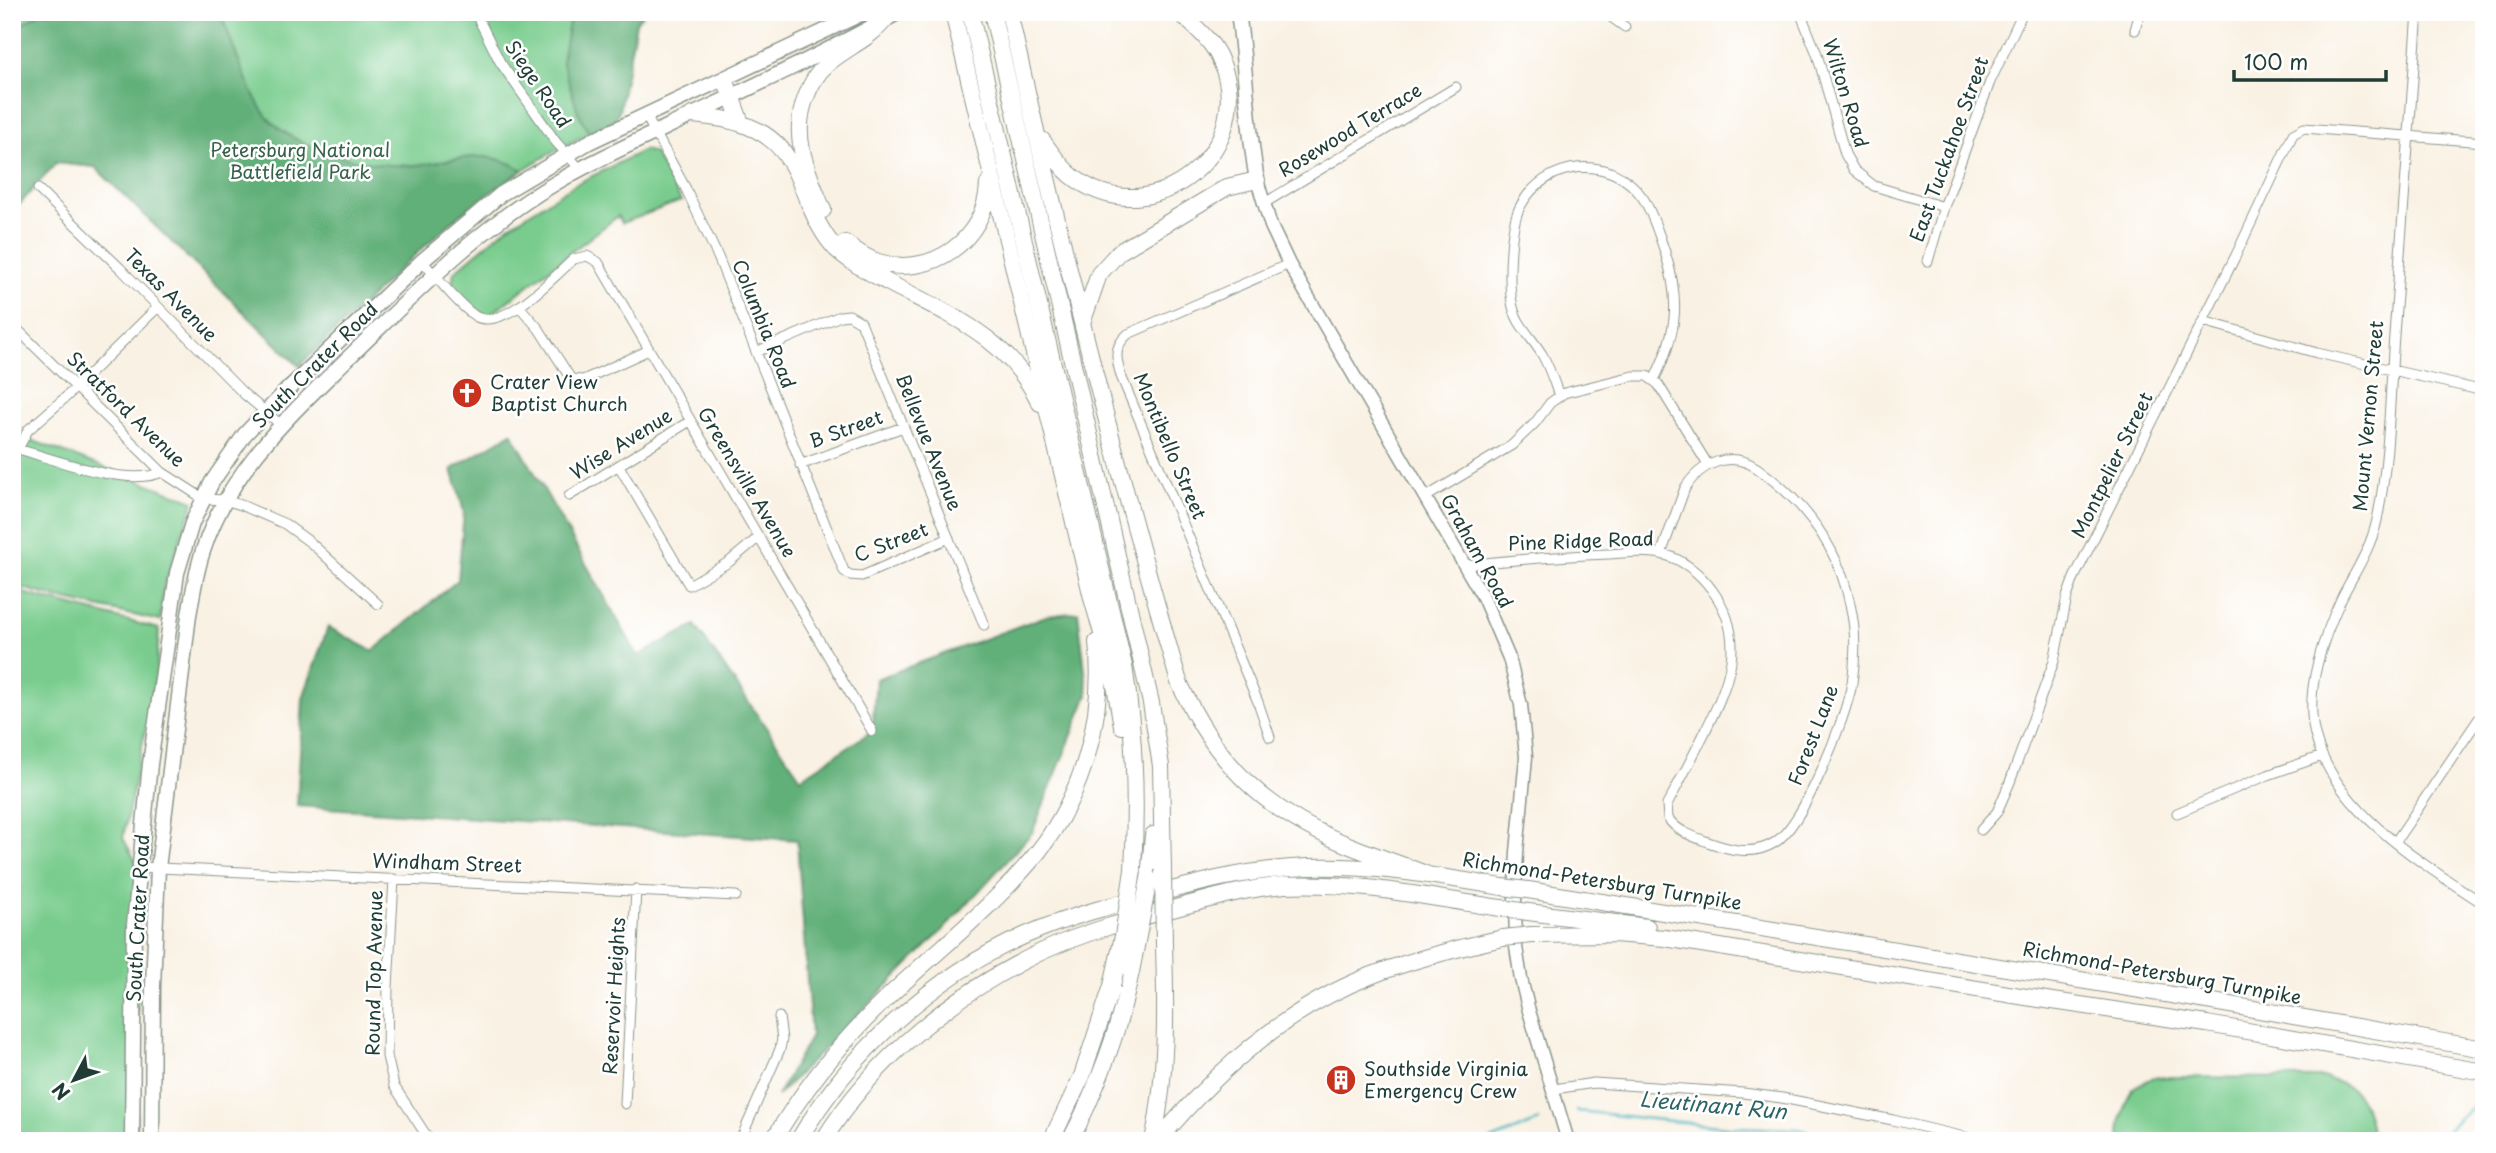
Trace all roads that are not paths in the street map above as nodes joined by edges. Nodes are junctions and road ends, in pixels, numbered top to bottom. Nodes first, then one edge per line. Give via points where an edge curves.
1 (475, 12) edge
2 (846, 12) edge
3 (865, 12) edge
4 (992, 12) edge
5 (1009, 12) edge
6 (1179, 12) edge
7 (1238, 12) edge
8 (1604, 12) edge
9 (1800, 12) edge
10 (2023, 12) edge
11 (2140, 12) edge
12 (2418, 12) edge
13 (959, 14) edge
14 (892, 16) edge
15 (1625, 26) dead end
16 (836, 27) junction
17 (2135, 30) dead end
18 (725, 79) junction
19 (1456, 87) dead end
20 (732, 96) junction
21 (692, 115) junction
22 (646, 116) junction
23 (741, 123) junction
24 (1036, 130) junction
25 (654, 133) junction
26 (2409, 136) junction
27 (2484, 142) edge
28 (567, 154) junction
29 (988, 160) junction
30 (580, 169) junction
31 (1257, 180) junction
32 (38, 189) dead end
33 (1263, 204) junction
34 (1944, 207) junction
35 (422, 261) junction
36 (1928, 261) dead end
37 (1289, 264) junction
38 (435, 275) junction
39 (519, 306) junction
40 (158, 307) junction
41 (2203, 321) junction
42 (1082, 322) junction
43 (12, 324) edge
44 (649, 350) junction
45 (756, 352) junction
46 (2392, 369) junction
47 (1654, 380) junction
48 (76, 387) junction
49 (1100, 389) junction
50 (2484, 391) edge
51 (1559, 396) junction
52 (265, 412) junction
53 (690, 421) junction
54 (280, 424) junction
55 (903, 426) junction
56 (1051, 426) junction
57 (800, 465) junction
58 (1708, 465) junction
59 (619, 466) junction
60 (162, 472) junction
61 (569, 496) dead end
62 (1426, 498) junction
63 (204, 499) junction
64 (225, 500) junction
65 (829, 534) joint
66 (759, 537) junction
67 (950, 538) junction
68 (1661, 554) junction
69 (1465, 565) junction
70 (1126, 591) junction
71 (1092, 598) junction
72 (378, 604) dead end
73 (985, 625) dead end
74 (2484, 711) edge
75 (872, 731) dead end
76 (1269, 737) dead end
77 (2322, 756) junction
78 (1671, 798) joint
79 (2177, 813) dead end
80 (1981, 830) dead end
81 (1135, 836) junction
82 (2396, 841) junction
83 (139, 867) junction
84 (158, 868) junction
85 (1156, 874) junction
86 (1428, 875) junction
87 (394, 879) junction
88 (636, 890) junction
89 (736, 896) dead end
90 (2484, 904) edge
91 (1713, 945) junction
92 (133, 949) junction
93 (153, 951) junction
94 (779, 1017) dead end
95 (2484, 1049) edge
96 (2484, 1072) edge
97 (1554, 1089) junction
98 (625, 1104) dead end
99 (132, 1141) edge
100 (152, 1141) edge
101 (430, 1141) edge
102 (740, 1141) edge
103 (773, 1141) edge
104 (798, 1141) edge
105 (823, 1141) edge
106 (1049, 1141) edge
107 (1070, 1141) edge
108 (1153, 1141) edge
109 (1158, 1141) edge
110 (1568, 1141) edge
111 (1981, 1141) edge

1 - 28 street, Siege Road via 500,62
2 - 16 main road
3 - 16 main road, South Crater Road
4 - 70 highway
5 - 24 highway
6 - 24 highway via 1218,54 1228,94 1221,138 1192,175 1154,194 1126,197 1097,191 1071,176
7 - 31 main road, Graham Road
8 - 15 street
9 - 34 street, Wilton Road via 1854,170 1874,186
10 - 34 street, East Tuckahoe Street via 1990,82
11 - 17 street
12 - 26 street, Mount Vernon Street
13 - 29 highway
13 - 81 highway via 1124,666 1134,748
14 - 20 main road, South Crater Road
14 - 29 highway via 826,65 810,86 801,112 804,162 835,233 859,253 880,262 907,265 942,256 965,240 982,215 988,195
16 - 18 main road, South Crater Road
18 - 20 highway
18 - 22 main road, South Crater Road
19 - 33 street, Rosewood Terrace
20 - 21 main road, South Crater Road
20 - 23 highway
21 - 23 highway
21 - 25 main road, South Crater Road
22 - 25 street, Columbia Road
22 - 28 main road, South Crater Road
23 - 56 highway via 773,141 789,159 820,228 838,250 993,342 1020,369
24 - 42 highway
25 - 30 main road, South Crater Road
25 - 45 street, Columbia Road via 686,190
26 - 27 street
26 - 41 street, Montpelier Street via 2298,130
26 - 46 street, Mount Vernon Street
28 - 30 street, Siege Road
28 - 35 main road, South Crater Road via 489,203
29 - 56 highway
30 - 38 main road, South Crater Road via 491,227
31 - 33 main road, Graham Road
31 - 42 highway via 1227,187 1119,252 1099,274
32 - 40 street, Texas Avenue
33 - 37 main road, Graham Road
34 - 36 street, East Tuckahoe Street
35 - 38 street
35 - 52 main road, South Crater Road
37 - 62 main road, Graham Road
37 - 76 street, Montibello Street via 1128,334 1116,354 1121,376
38 - 39 street via 479,318 501,318
38 - 54 main road, South Crater Road
39 - 44 street via 567,375 577,380
39 - 44 street, Greensville Avenue via 574,259 587,256 597,262
40 - 48 street
40 - 52 street, Texas Avenue
41 - 46 street
41 - 80 street, Montpelier Street via 2074,578 2054,661 2010,782 1997,812
42 - 49 highway
43 - 48 street, Stratford Avenue
44 - 53 street, Greensville Avenue
45 - 55 street, Bellevue Avenue via 843,315 856,317
45 - 57 street, Columbia Road
46 - 50 street
46 - 77 street, Mount Vernon Street via 2377,519 2331,623 2315,678 2313,722
47 - 51 street via 1633,376
47 - 51 street via 1667,350 1676,305 1671,271 1654,221 1627,182 1604,170 1564,169 1541,181 1521,205 1513,228 1511,297 1514,312 1546,362
47 - 58 street
48 - 60 street, Stratford Avenue
48 - 60 street via 28,430 18,449 134,478
49 - 70 highway
49 - 86 highway via 1179,682 1216,750 1250,788 1285,814 1351,847
51 - 62 street via 1524,435
52 - 54 street, Texas Avenue
52 - 63 main road, South Crater Road via 245,434
53 - 59 street, Wise Avenue
53 - 66 street, Greensville Avenue
54 - 64 main road, South Crater Road
55 - 57 street, B Street
55 - 67 street, Bellevue Avenue
56 - 71 highway
57 - 65 street, Columbia Road
58 - 68 street via 1685,488
58 - 78 street, Forest Lane via 1735,459 1752,465 1792,496 1827,540 1850,601 1854,666 1838,730 1801,812 1774,843 1741,851 1700,839 1672,824 1666,811
59 - 61 street, Wise Avenue
59 - 66 street via 689,585 729,562
60 - 63 street, Stratford Avenue
62 - 69 main road, Graham Road
63 - 64 street
63 - 83 main road, South Crater Road via 177,573
64 - 72 street via 293,529
64 - 84 main road, South Crater Road via 196,574
65 - 67 street, C Street via 844,571 856,576
66 - 75 street, Greensville Avenue
67 - 73 street, Bellevue Avenue
68 - 69 street, Pine Ridge Road via 1590,554
68 - 78 street, Pine Ridge Road via 1684,564 1709,585 1724,609 1732,639 1724,691
69 - 97 main road, Graham Road via 1497,627 1521,705 1526,757 1517,852 1516,947 1529,1011
70 - 85 highway via 1151,703
71 - 81 highway via 1112,668
71 - 103 highway via 1100,668 1097,710 1077,783 1054,829 1012,880 852,1034 802,1094
74 - 82 street
77 - 79 street
77 - 82 street, Mount Vernon Street via 2354,806
81 - 106 highway, bridge via 1112,986 1088,1058
82 - 90 street, Mount Vernon Street
83 - 84 street, Windham Street
83 - 92 main road, South Crater Road
84 - 87 street, Windham Street
84 - 93 main road, South Crater Road
85 - 107 highway, bridge via 1110,1053
85 - 108 highway, bridge via 1164,946 1164,1066
86 - 95 highway, Richmond-Petersburg Turnpike, bridge
86 - 104 highway, Richmond-Petersburg Turnpike via 1319,867 1261,870 1089,911 1025,936 975,962 890,1027 828,1096
87 - 88 street, Windham Street
87 - 101 street, Round Top Avenue via 387,1056 394,1086
88 - 89 street, Windham Street
88 - 98 street, Reservoir Heights
91 - 96 highway
91 - 105 highway, bridge via 1665,929 1372,890 1286,885 1231,893 1082,935 979,986 925,1026 870,1079
91 - 109 highway, bridge via 1614,934 1532,935 1410,961 1308,1007 1252,1045 1188,1105
92 - 93 main road
92 - 99 main road, South Crater Road
93 - 100 main road, South Crater Road
94 - 102 street via 780,1049
97 - 110 main road, Graham Road
97 - 111 street via 1594,1083 1743,1093

